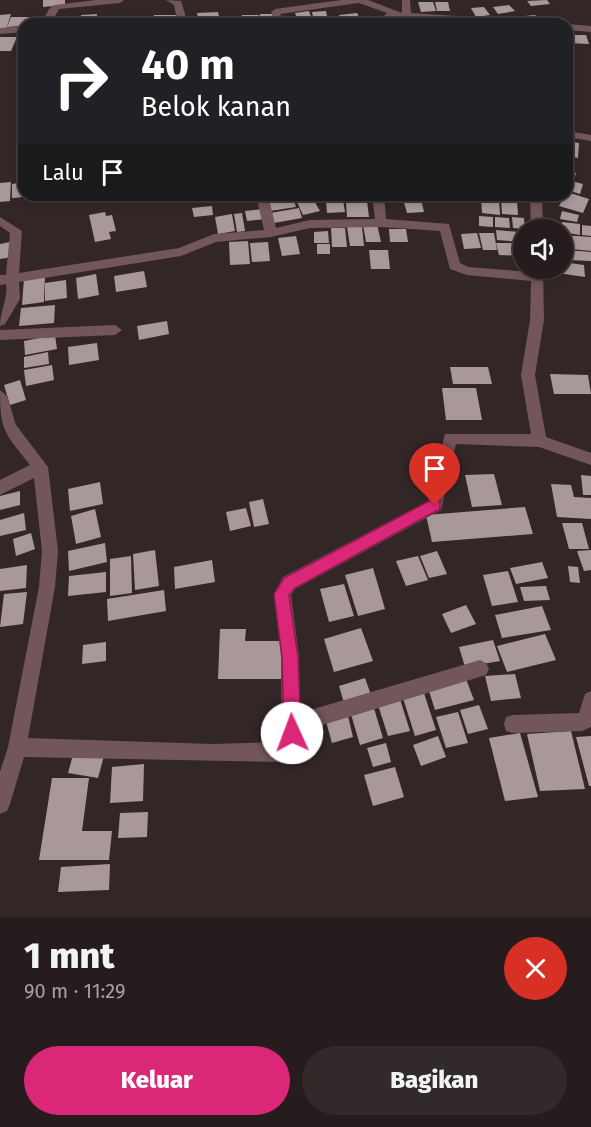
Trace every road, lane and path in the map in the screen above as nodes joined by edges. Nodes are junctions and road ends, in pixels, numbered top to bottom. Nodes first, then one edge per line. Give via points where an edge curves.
1 (118, 0) edge
2 (170, 0) edge
3 (406, 0) edge
4 (392, 13) junction
5 (407, 16) junction
6 (48, 18) edge
7 (182, 18) edge
8 (278, 18) edge
9 (387, 18) edge
10 (438, 18) edge
11 (573, 28) edge
12 (591, 29) edge
13 (18, 30) edge
14 (0, 31) edge
15 (573, 135) edge
16 (591, 138) edge
17 (263, 201) edge
18 (379, 201) edge
19 (536, 201) edge
20 (537, 219) edge
21 (0, 221) edge
22 (381, 223) junction
23 (271, 233) junction
24 (513, 272) edge
25 (6, 279) edge
26 (537, 279) edge
27 (0, 321) edge
28 (115, 330) dead end
29 (0, 335) edge
30 (0, 396) edge
31 (539, 441) junction
32 (591, 459) edge
33 (40, 467) junction
34 (0, 488) edge
35 (480, 669) dead end
36 (591, 700) edge
37 (513, 724) dead end
38 (292, 725) junction
39 (17, 747) junction
40 (0, 804) edge

1 - 6 street via 57,7
2 - 7 street via 178,3
3 - 5 street
4 - 5 street
4 - 8 street via 360,0 275,12
4 - 9 street
5 - 10 street
11 - 12 street
13 - 14 street
15 - 16 street
17 - 23 street
18 - 22 street
19 - 20 street
21 - 25 street via 16,231
22 - 23 street via 310,224
22 - 24 street via 445,227 453,267
23 - 25 street via 214,238 181,252
25 - 27 street via 14,299
26 - 31 street via 537,320 528,375
28 - 29 street
30 - 33 street via 10,428
31 - 32 street
31 - 38 street via 450,438 435,505 289,583 282,594 290,657
33 - 34 street
33 - 39 street via 50,551
35 - 38 street
36 - 37 street via 582,722
38 - 39 street via 291,747 280,753
39 - 40 street

